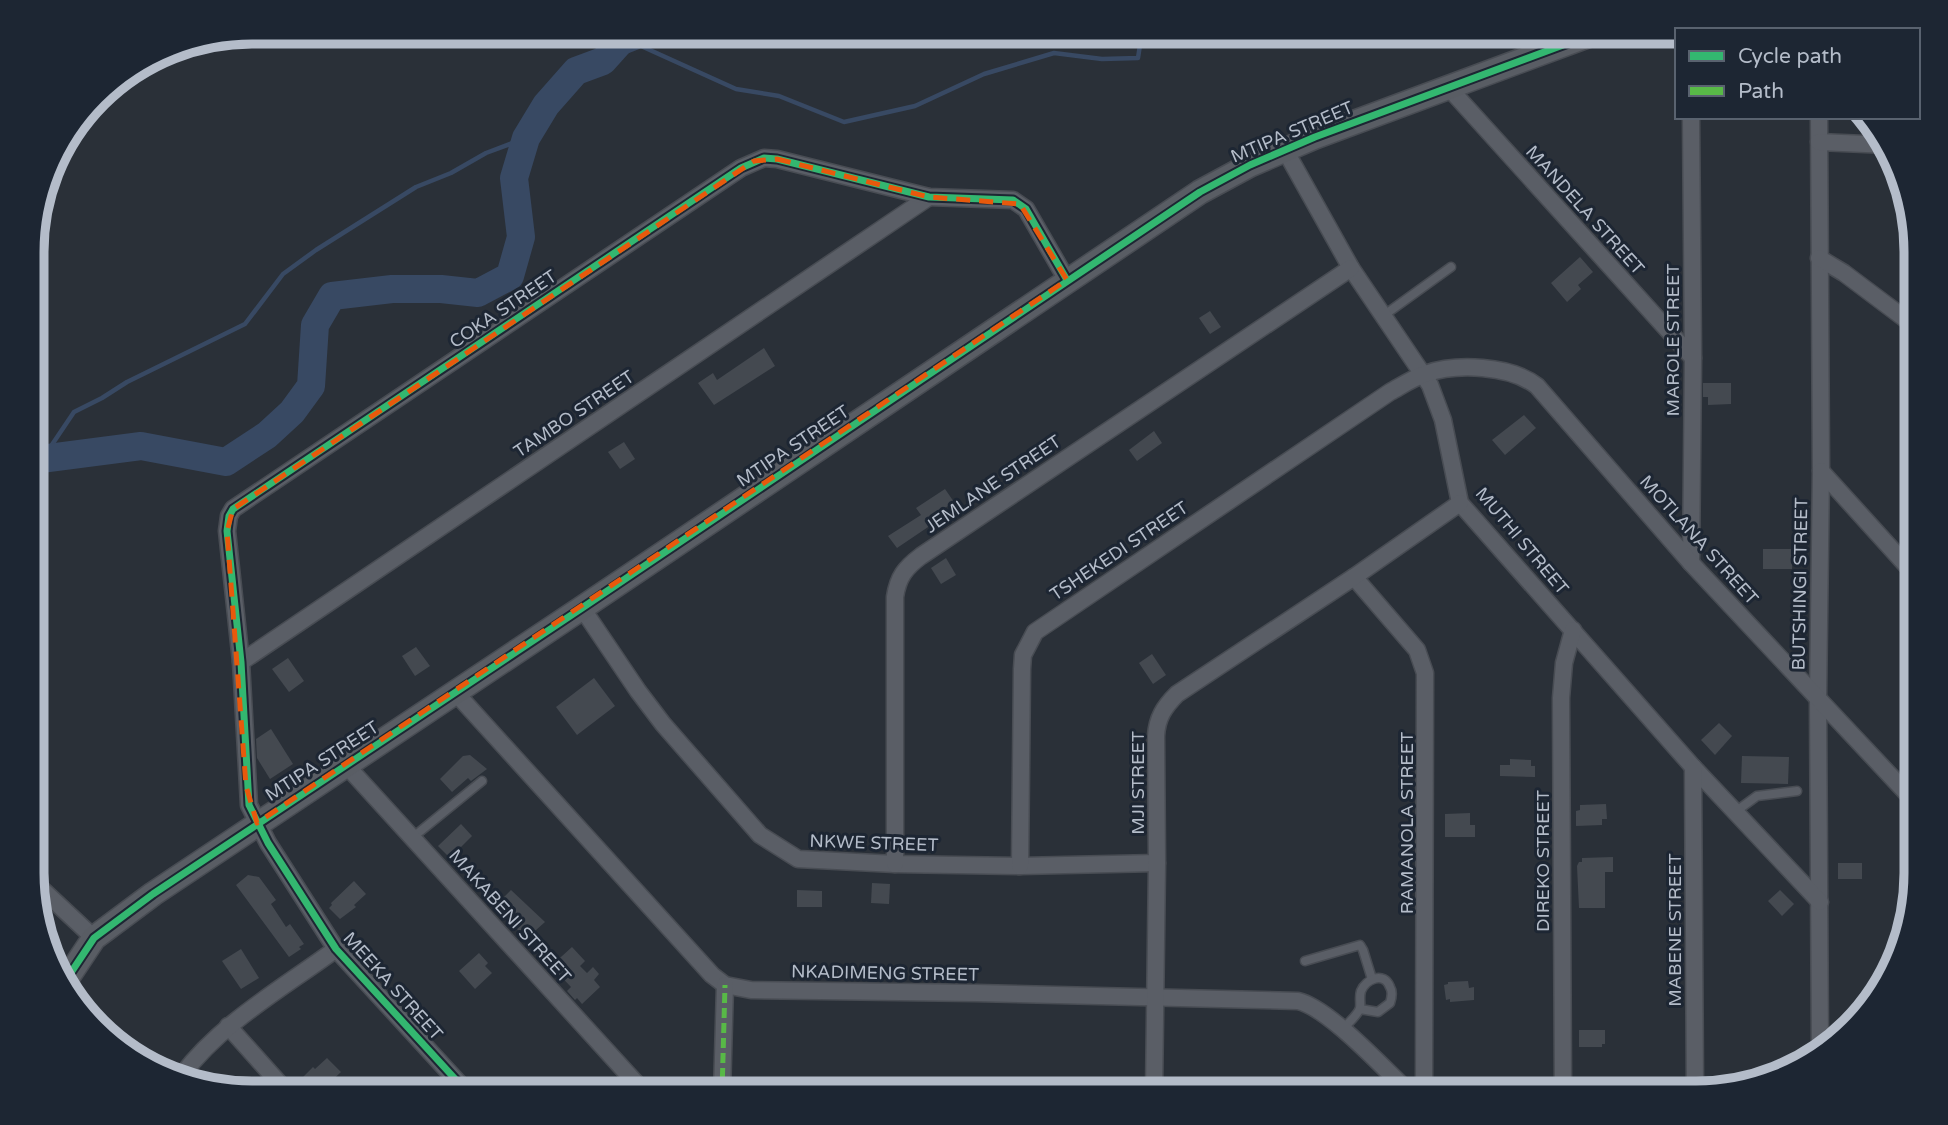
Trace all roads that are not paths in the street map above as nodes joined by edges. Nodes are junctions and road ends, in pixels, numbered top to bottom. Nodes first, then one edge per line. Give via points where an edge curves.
1 (1566, 44) edge
2 (1449, 88) junction
3 (1691, 119) edge
4 (1818, 119) edge
5 (1819, 142) junction
6 (1874, 144) edge
7 (1285, 150) junction
8 (929, 197) junction
9 (1819, 258) junction
10 (1451, 267) dead end
11 (1351, 268) junction
12 (1067, 280) junction
13 (1383, 316) junction
14 (1904, 318) edge
15 (1693, 358) junction
16 (1424, 374) junction
17 (1821, 471) junction
18 (1460, 503) junction
19 (1691, 563) junction
20 (1904, 563) edge
21 (1354, 578) junction
22 (582, 608) junction
23 (1573, 630) junction
24 (241, 662) junction
25 (455, 692) junction
26 (1818, 698) junction
27 (346, 765) junction
28 (1693, 767) junction
29 (482, 781) dead end
30 (1904, 790) edge
31 (1797, 791) dead end
32 (1735, 812) junction
33 (257, 823) junction
34 (412, 838) junction
35 (1157, 863) junction
36 (895, 864) junction
37 (1020, 866) junction
38 (45, 893) edge
39 (1820, 902) junction
40 (94, 939) junction
41 (336, 950) junction
42 (1305, 961) dead end
43 (70, 974) edge
44 (1372, 979) junction
45 (725, 985) junction
46 (1155, 997) junction
47 (1360, 1009) junction
48 (228, 1026) junction
49 (1342, 1030) junction
50 (1820, 1040) edge
51 (186, 1070) edge
52 (277, 1081) edge
53 (457, 1081) edge
54 (634, 1081) edge
55 (723, 1081) edge
56 (1154, 1081) edge
57 (1397, 1081) edge
58 (1424, 1081) edge
59 (1563, 1081) edge
60 (1695, 1081) edge

1 - 2 street, MTIPA STREET
2 - 7 street, MTIPA STREET
2 - 15 street, MANDELA STREET
3 - 15 street, MAROLE STREET
4 - 5 street, BUTSHINGI STREET
5 - 6 street
5 - 9 street, BUTSHINGI STREET
7 - 11 street, MUTHI STREET
7 - 12 street, MTIPA STREET via 1200,191
8 - 12 street, COKA STREET via 996,198 1020,204
8 - 24 street, TAMBO STREET
8 - 24 street, COKA STREET via 777,159 754,161 265,486 233,509 228,522
9 - 14 street
9 - 17 street, BUTSHINGI STREET
10 - 13 lane
11 - 13 street, MUTHI STREET
11 - 36 street, JEMLANE STREET via 905,569 895,597
12 - 22 street, MTIPA STREET
13 - 16 street, MUTHI STREET
15 - 19 street, MAROLE STREET
16 - 18 street, MUTHI STREET via 1443,420
16 - 19 street, MOTLANA STREET via 1504,370 1537,386
16 - 37 street, TSHEKEDI STREET via 1390,392 1035,632 1023,655 1022,669
17 - 20 street
17 - 26 street, BUTSHINGI STREET
18 - 21 street, MJI STREET
18 - 23 street, MUTHI STREET
19 - 26 street, MOTLANA STREET
21 - 35 street, MJI STREET via 1177,694 1162,710 1156,736
21 - 58 street, RAMANOLA STREET via 1417,650 1426,673
22 - 25 street, MTIPA STREET
22 - 36 street, NKWE STREET via 663,724 760,835 798,859
23 - 28 street, MUTHI STREET
23 - 59 street, DIREKO STREET via 1561,698
24 - 33 street, COKA STREET via 246,786
25 - 27 street, MTIPA STREET
25 - 45 street
26 - 30 street, MOTLANA STREET
26 - 39 street, BUTSHINGI STREET
27 - 33 street, MTIPA STREET
27 - 34 street, MAKABENI STREET
28 - 32 street, MUTHI STREET
28 - 60 street, MABENE STREET
29 - 34 lane
31 - 32 lane via 1756,796
32 - 39 street, MUTHI STREET
33 - 40 street, MTIPA STREET
33 - 41 street, MEEKA STREET
34 - 54 street, MAKABENI STREET
35 - 37 street, NKWE STREET
35 - 46 street, MJI STREET
36 - 37 street, NKWE STREET
38 - 40 street
39 - 50 street, BUTSHINGI STREET
40 - 43 street, MTIPA STREET
41 - 48 street
41 - 53 street, MEEKA STREET
42 - 44 lane via 1360,945
44 - 47 lane via 1360,993
44 - 47 lane via 1387,981 1390,1003 1378,1012
45 - 46 street, NKADIMENG STREET via 751,990
45 - 55 street
46 - 49 street, NKADIMENG STREET via 1298,1001 1318,1009
46 - 56 street, MJI STREET
47 - 49 lane
48 - 51 street
48 - 52 street
49 - 57 street, NKADIMENG STREET

